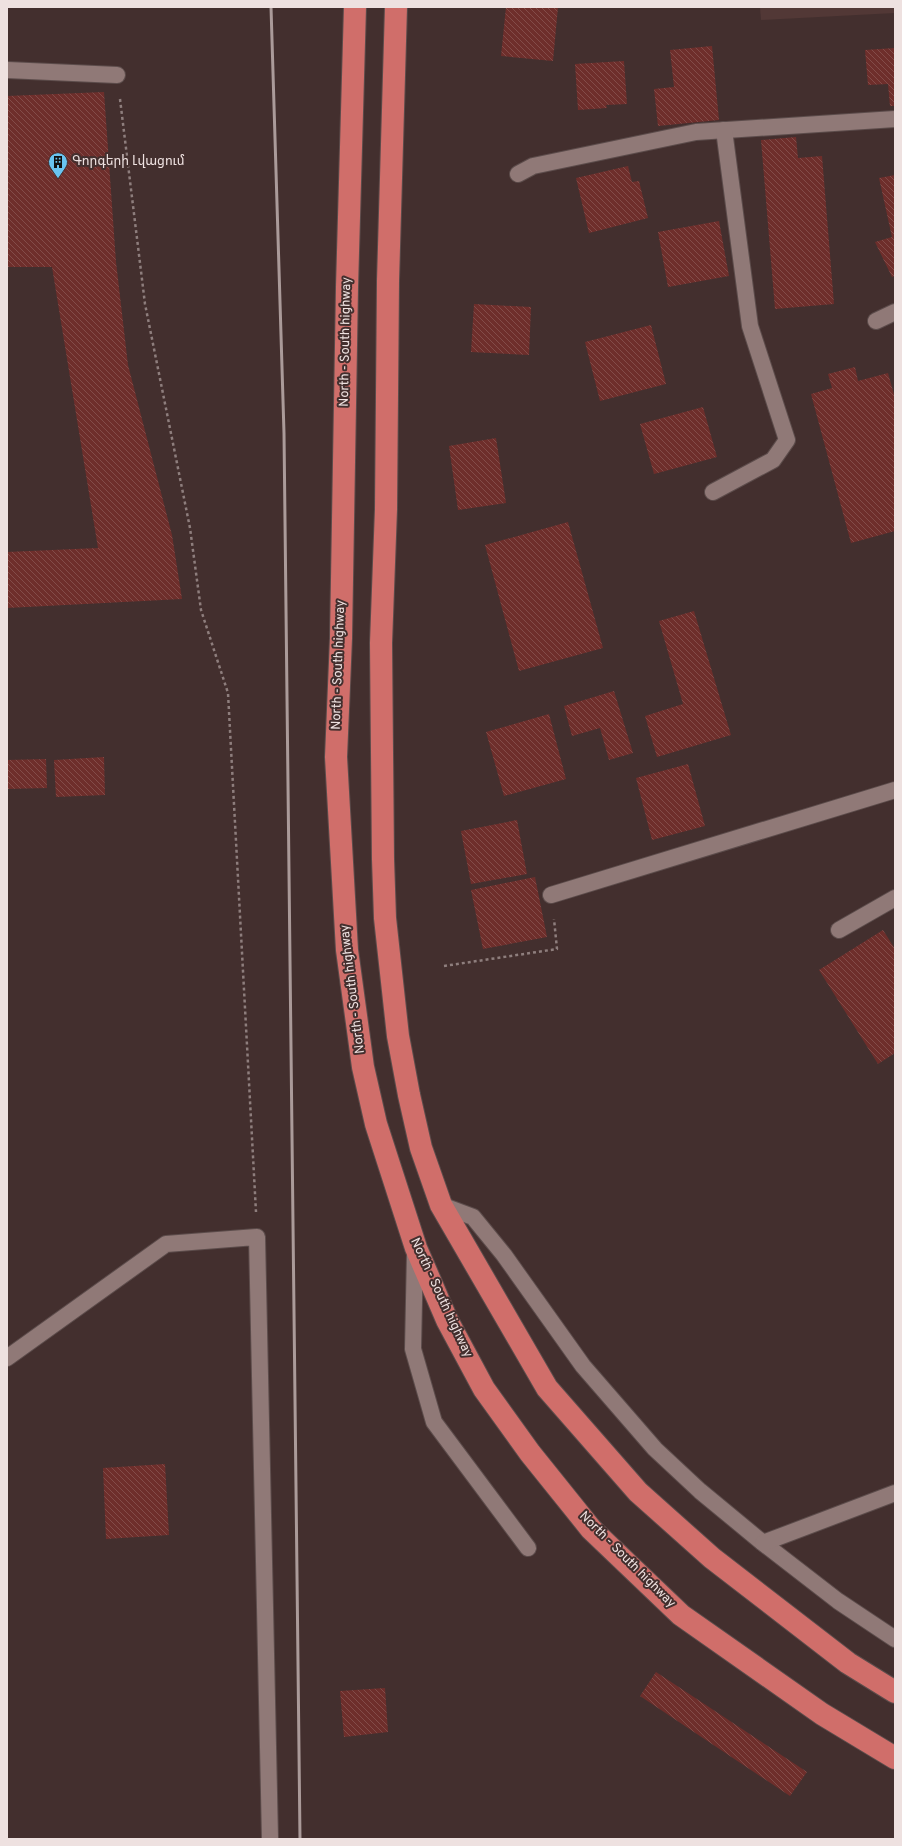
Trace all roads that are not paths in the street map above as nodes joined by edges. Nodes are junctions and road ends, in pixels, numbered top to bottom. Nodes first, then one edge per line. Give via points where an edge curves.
1 (355, 7) edge
2 (396, 7) edge
3 (7, 70) edge
4 (117, 75) road end
5 (895, 119) edge
6 (724, 130) junction
7 (518, 174) dead end
8 (895, 312) edge
9 (876, 322) dead end
10 (713, 492) dead end
11 (895, 790) edge
12 (551, 895) road end
13 (895, 898) edge
14 (839, 930) dead end
15 (441, 1204) junction
16 (416, 1248) junction
17 (7, 1358) edge
18 (895, 1493) edge
19 (762, 1543) junction
20 (528, 1548) dead end
21 (895, 1639) edge
22 (895, 1692) edge
23 (895, 1758) edge
24 (270, 1839) edge

1 - 16 highway, North - South highway via 336,757 347,950 363,1067 376,1124
2 - 15 highway via 381,643 384,911 397,1028 409,1095 421,1148
3 - 4 lane
5 - 6 lane
6 - 7 lane via 696,132 533,166
6 - 10 lane via 750,326 787,440 773,460
8 - 9 lane
11 - 12 lane
13 - 14 lane
15 - 19 lane via 473,1216 583,1366 655,1449
15 - 22 highway via 547,1388 638,1492 712,1558 848,1663
16 - 20 lane via 413,1349 434,1422
16 - 23 highway, North - South highway via 447,1320 484,1389 530,1453 591,1528 681,1615 822,1714
17 - 24 lane via 166,1244 257,1237
18 - 19 lane
19 - 21 lane via 838,1601

